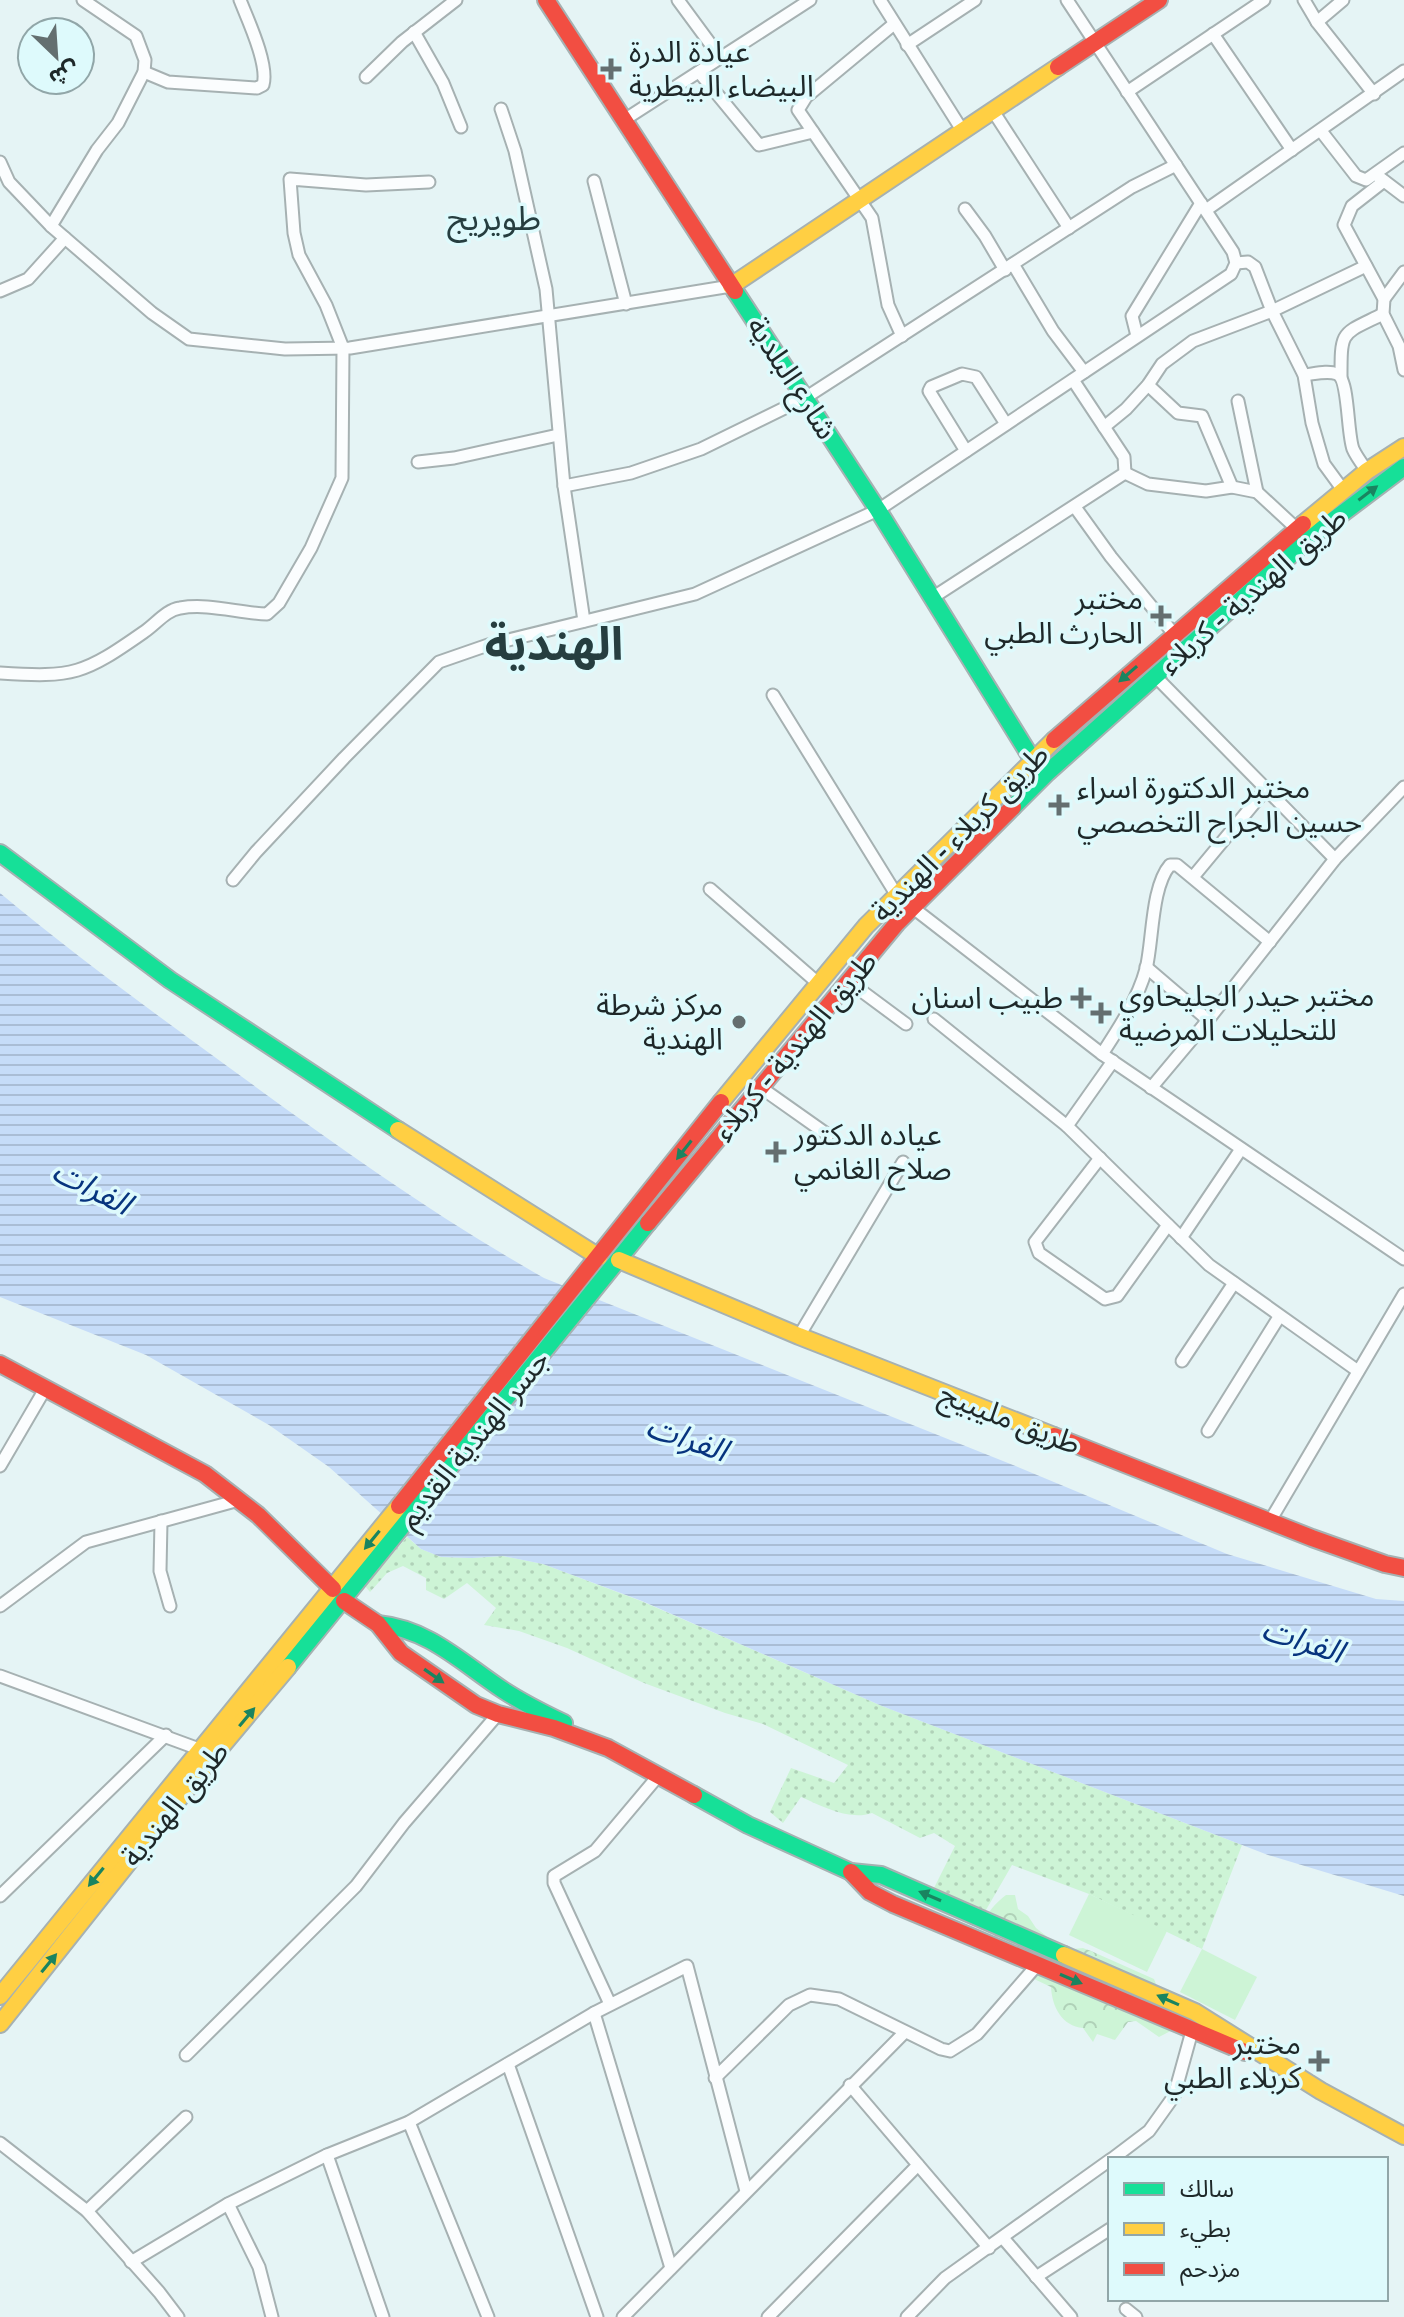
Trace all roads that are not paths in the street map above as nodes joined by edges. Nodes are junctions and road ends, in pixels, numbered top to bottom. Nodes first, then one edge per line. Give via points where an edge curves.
1 (83, 0) edge
2 (240, 0) edge
3 (456, 0) edge
4 (546, 0) edge
5 (678, 0) edge
6 (810, 0) edge
7 (880, 0) edge
8 (975, 0) edge
9 (1067, 0) edge
10 (1159, 0) edge
11 (1264, 0) edge
12 (1304, 0) edge
13 (1343, 0) edge
14 (1317, 22) junction
15 (894, 24) junction
16 (414, 32) junction
17 (1213, 34) junction
18 (1096, 44) junction
19 (907, 45) junction
20 (720, 57) junction
21 (1404, 71) edge
22 (144, 72) junction
23 (699, 72) junction
24 (366, 77) dead end
25 (1127, 92) junction
26 (1374, 94) junction
27 (501, 109) dead end
28 (993, 111) junction
29 (624, 120) junction
30 (461, 127) dead end
31 (962, 130) junction
32 (1321, 131) junction
33 (813, 132) junction
34 (1292, 150) junction
35 (1404, 153) edge
36 (0, 162) edge
37 (1176, 165) junction
38 (1380, 177) junction
39 (594, 181) dead end
40 (429, 182) dead end
41 (1404, 196) edge
42 (860, 200) junction
43 (1204, 207) junction
44 (965, 209) dead end
45 (51, 226) junction
46 (1069, 228) junction
47 (65, 238) junction
48 (1236, 263) junction
49 (1366, 266) junction
50 (1009, 267) junction
51 (1404, 272) edge
52 (731, 286) junction
53 (0, 291) edge
54 (1384, 299) junction
55 (626, 304) junction
56 (1272, 311) junction
57 (1383, 314) junction
58 (546, 315) junction
59 (902, 336) junction
60 (1137, 336) junction
61 (343, 348) junction
62 (1404, 370) edge
63 (1084, 372) junction
64 (1304, 375) junction
65 (1341, 377) junction
66 (1073, 380) junction
67 (1148, 385) junction
68 (805, 398) junction
69 (1238, 401) dead end
70 (1006, 424) junction
71 (1104, 427) junction
72 (558, 435) junction
73 (1404, 447) edge
74 (966, 451) junction
75 (418, 462) dead end
76 (1404, 467) edge
77 (1367, 471) junction
78 (1125, 473) junction
79 (564, 486) junction
80 (1232, 487) junction
81 (1343, 490) junction
82 (1257, 492) junction
83 (1075, 507) junction
84 (878, 510) junction
85 (1297, 529) junction
86 (932, 598) junction
87 (584, 621) junction
88 (1174, 634) junction
89 (0, 673) edge
90 (1155, 676) junction
91 (773, 695) dead end
92 (1032, 759) junction
93 (1404, 787) edge
94 (1266, 789) junction
95 (0, 853) edge
96 (1335, 859) junction
97 (1193, 877) junction
98 (233, 880) dead end
99 (710, 889) dead end
100 (896, 894) junction
101 (912, 907) junction
102 (1270, 942) junction
103 (1146, 967) junction
104 (848, 981) junction
105 (819, 984) junction
106 (934, 1019) dead end
107 (1208, 1020) junction
108 (906, 1024) dead end
109 (1108, 1057) junction
110 (760, 1087) junction
111 (1151, 1088) junction
112 (1067, 1126) junction
113 (828, 1135) dead end
114 (1241, 1149) junction
115 (1100, 1158) junction
116 (903, 1162) dead end
117 (1168, 1225) junction
118 (1181, 1238) junction
119 (599, 1257) junction
120 (1404, 1259) edge
121 (619, 1260) junction
122 (1234, 1283) junction
123 (586, 1286) junction
124 (1404, 1294) edge
125 (1279, 1317) junction
126 (799, 1336) junction
127 (1182, 1361) dead end
128 (0, 1364) edge
129 (1358, 1371) junction
130 (45, 1389) junction
131 (1208, 1431) dead end
132 (0, 1466) edge
133 (239, 1500) junction
134 (161, 1521) junction
135 (1270, 1521) junction
136 (1404, 1568) edge
137 (343, 1589) junction
138 (0, 1606) edge
139 (170, 1606) dead end
140 (378, 1624) junction
141 (0, 1676) edge
142 (498, 1714) junction
143 (166, 1735) junction
144 (608, 1748) junction
145 (199, 1749) junction
146 (659, 1775) junction
147 (851, 1872) junction
148 (0, 1896) edge
149 (1038, 1964) junction
150 (0, 1996) edge
151 (610, 2004) junction
152 (594, 2013) junction
153 (0, 2024) edge
154 (1192, 2031) junction
155 (905, 2032) junction
156 (186, 2055) dead end
157 (508, 2064) junction
158 (1283, 2067) junction
159 (715, 2078) junction
160 (850, 2085) junction
161 (186, 2117) dead end
162 (409, 2122) junction
163 (1404, 2136) edge
164 (0, 2143) edge
165 (327, 2155) junction
166 (1115, 2157) edge
167 (1108, 2162) edge
168 (918, 2165) junction
169 (746, 2191) junction
170 (228, 2204) junction
171 (87, 2211) junction
172 (1108, 2230) edge
173 (1003, 2238) junction
174 (989, 2248) junction
175 (131, 2262) junction
176 (671, 2268) junction
177 (1036, 2277) junction
178 (174, 2315) edge
179 (270, 2316) edge
180 (1066, 2316) edge
181 (383, 2317) edge
182 (488, 2317) edge
183 (597, 2317) edge
184 (623, 2317) edge
185 (768, 2317) edge
186 (907, 2317) edge

1 - 22 street via 136,36
2 - 22 street via 263,85 168,82
3 - 16 street
4 - 29 main road, شارع البلدية
5 - 20 street
6 - 20 street
7 - 15 street
8 - 19 street
9 - 18 street
10 - 18 main road
11 - 17 street
12 - 14 street
13 - 14 street
14 - 26 street
15 - 19 street
15 - 33 street via 800,104 798,110
16 - 24 street
16 - 30 street
17 - 25 street
17 - 34 street
18 - 25 street
18 - 28 main road
19 - 31 street
20 - 23 street
21 - 26 street
22 - 45 street via 118,123
23 - 29 street
23 - 33 street via 759,145
25 - 37 street
26 - 32 street
27 - 58 street via 546,289
28 - 31 main road
28 - 46 street
29 - 52 main road, شارع البلدية
31 - 42 main road
32 - 34 street
32 - 38 street via 1356,176
33 - 42 street
34 - 43 street
35 - 38 street
36 - 45 street via 9,182
37 - 43 street
37 - 46 street
38 - 41 street
38 - 49 street via 1352,206 1344,225
39 - 55 street
40 - 61 street via 366,185 290,179 299,255
42 - 52 main road
42 - 59 street via 872,218 888,305
43 - 48 street
43 - 60 street via 1132,316
44 - 50 street
45 - 47 street
46 - 50 street
47 - 53 street via 28,279
47 - 61 street via 189,339 285,349
48 - 56 street via 1255,267
48 - 60 street via 1231,274
49 - 54 street
49 - 56 street
50 - 59 street
50 - 63 street
51 - 54 street
52 - 55 street
52 - 68 main road, شارع البلدية
54 - 57 street
55 - 58 street
56 - 64 street
56 - 67 street via 1193,341 1162,364
57 - 62 street
57 - 65 street via 1346,332
58 - 61 street
58 - 72 street
59 - 68 street
60 - 63 street
61 - 89 street via 342,478 279,603 267,614 210,606 178,608 78,672
63 - 66 street
64 - 65 street
64 - 81 street via 1324,464
65 - 77 street via 1353,449
66 - 70 street
66 - 71 street
67 - 71 street
67 - 80 street via 1178,413 1202,416
68 - 79 street via 701,449 631,473
68 - 84 main road, شارع البلدية
69 - 82 street
70 - 74 street
70 - 74 street via 976,377 962,374 931,387
71 - 78 street via 1124,457
72 - 75 street
72 - 79 street
73 - 77 main road, طريق كربلاء - الهندية
74 - 84 street
90 -> 76 main road, طريق الهندية - كربلاء via 1311,537
77 - 81 main road, طريق كربلاء - الهندية
78 - 80 street via 1148,484 1206,491
78 - 83 street
79 - 87 street
80 - 82 street
81 - 85 main road, طريق كربلاء - الهندية
82 - 85 street
83 - 86 street
83 - 88 street
84 - 86 main road, شارع البلدية
84 - 87 street via 695,594
85 - 88 main road, طريق كربلاء - الهندية
86 - 92 main road, شارع البلدية
87 - 98 street via 439,662
88 -> 92 main road, طريق كربلاء - الهندية
90 - 94 street
90 - 101 main road, طريق الهندية - كربلاء via 1047,773
91 - 100 street
92 - 100 main road, طريق كربلاء - الهندية
93 - 96 street
94 - 96 street
94 - 97 street
95 - 119 main road via 170,980
96 - 102 street
97 - 102 street
97 - 103 street via 1177,865 1165,871
99 - 105 street
100 - 105 main road, طريق كربلاء - الهندية
101 - 104 main road, طريق الهندية - كربلاء
101 - 109 street
102 - 107 street
103 - 107 street
103 - 109 street
104 - 108 street
104 - 110 main road, طريق الهندية - كربلاء
105 -> 119 main road, طريق كربلاء - الهندية
106 - 112 street
107 - 111 street
109 - 111 street
109 - 112 street
110 - 113 street
110 - 121 main road, طريق الهندية - كربلاء
111 - 114 street
112 - 115 street
114 - 118 street
114 - 120 street
115 - 117 street
115 - 117 street via 1035,1242 1039,1253 1105,1299 1117,1296
116 - 126 street
117 - 118 street
118 - 122 street
119 - 123 main road, طريق كربلاء - الهندية
121 - 123 main road, طريق الهندية - كربلاء
121 - 126 main road, طريق مليبيج
122 - 125 street
122 - 127 street
123 - 137 main road, جسر الهندية القديم
124 - 129 street
125 - 129 street
125 - 131 street
126 - 135 main road, طريق مليبيج
128 - 130 main road
129 - 135 street
130 - 132 street
130 - 133 main road via 205,1474
133 - 134 street
133 - 137 main road
134 - 138 street via 86,1542
134 - 139 street via 160,1571
135 - 136 main road, طريق مليبيج
137 - 140 main road
137 - 145 main road, طريق الهندية
153 -> 137 main road, طريق الهندية
140 -> 142 main road via 401,1653 476,1705
140 - 144 main road via 416,1630 517,1698
141 - 143 street
142 - 144 main road
142 - 156 street via 356,1886
143 - 145 street
143 - 148 street
144 - 146 main road
145 -> 150 main road, طريق الهندية
146 - 147 main road via 748,1825
146 - 151 street via 595,1851 554,1876
147 - 149 main road via 870,1892 893,1904
158 -> 147 main road via 1195,2012 881,1875
149 -> 154 main road
149 - 155 street via 977,2034 950,2051
151 - 152 street
151 - 159 street via 687,1966
152 - 157 street
152 - 176 street
154 - 158 main road
154 - 166 street via 1174,2096 1149,2131
155 - 159 street via 839,1999 810,1995 789,2005
155 - 160 street
157 - 162 street
157 - 183 street
158 - 163 main road
159 - 169 street
160 - 168 street
160 - 169 street
161 - 171 street
162 - 165 street
162 - 182 street
164 - 171 street
165 - 170 street
165 - 181 street
167 - 173 street
168 - 174 street
168 - 185 street
169 - 176 street
170 - 175 street
170 - 179 street via 259,2267
171 - 175 street
172 - 177 street
173 - 174 street
173 - 177 street
174 - 186 street via 945,2278
175 - 178 street
176 - 184 street
177 - 180 street

